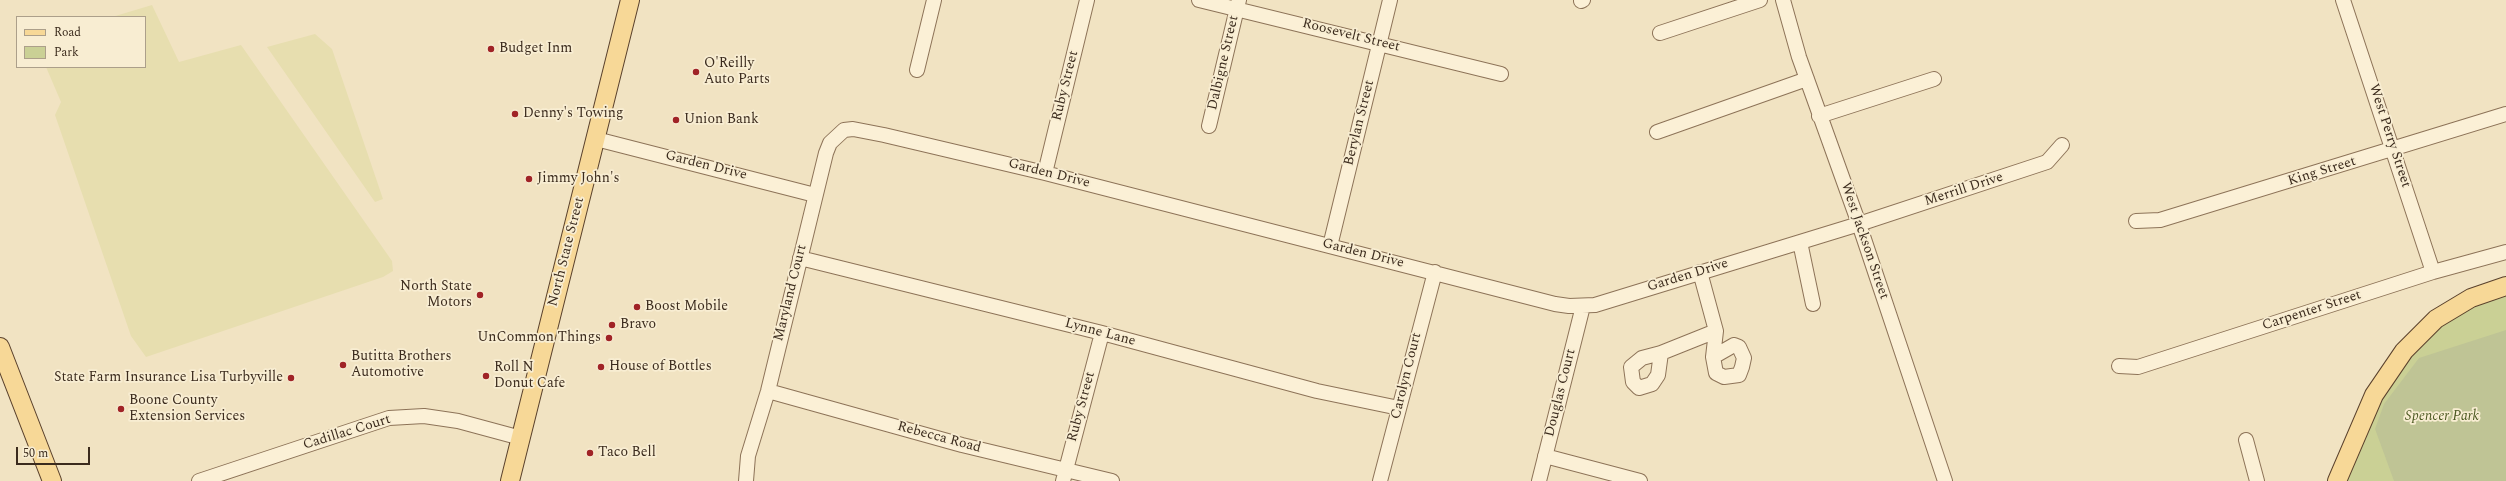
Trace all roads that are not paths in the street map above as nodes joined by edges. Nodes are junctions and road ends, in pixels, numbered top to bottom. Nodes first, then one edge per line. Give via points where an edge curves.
1 (630, 0) edge
2 (934, 0) edge
3 (1087, 0) edge
4 (1200, 0) edge
5 (1390, 0) edge
6 (1760, 0) edge
7 (1783, 0) edge
8 (2343, 0) edge
9 (1237, 4) edge
10 (1660, 33) dead end
11 (1379, 43) junction
12 (917, 70) dead end
13 (1501, 74) dead end
14 (1806, 79) junction
15 (1934, 79) dead end
16 (2506, 114) edge
17 (1819, 116) junction
18 (1209, 126) dead end
19 (864, 131) joint
20 (1657, 132) dead end
21 (596, 139) junction
22 (2062, 145) dead end
23 (2394, 150) junction
24 (1045, 173) junction
25 (816, 195) junction
26 (2136, 221) dead end
27 (1859, 224) junction
28 (1800, 242) junction
29 (1330, 246) junction
30 (2506, 252) edge
31 (800, 258) junction
32 (1435, 272) junction
33 (1700, 272) junction
34 (2433, 272) junction
35 (2506, 286) edge
36 (1813, 304) dead end
37 (1583, 306) junction
38 (1716, 331) junction
39 (1102, 333) junction
40 (0, 347) edge
41 (1661, 353) dead end
42 (1712, 357) dead end
43 (2118, 366) dead end
44 (768, 391) junction
45 (1399, 408) junction
46 (521, 438) junction
47 (2246, 440) dead end
48 (1545, 456) junction
49 (1065, 475) edge
50 (52, 481) edge
51 (199, 481) edge
52 (510, 481) edge
53 (746, 481) edge
54 (1112, 481) edge
55 (1380, 481) edge
56 (1539, 481) edge
57 (1640, 481) edge
58 (1945, 481) edge
59 (2257, 481) edge
60 (2337, 481) edge

1 - 21 main road, North State Street
2 - 12 street
3 - 24 street, Ruby Street
4 - 9 street, Roosevelt Street
5 - 11 street, Berylan Street
6 - 10 street
7 - 14 street, West Jackson Street
8 - 23 street, West Perry Street
9 - 11 street, Roosevelt Street
9 - 18 street, Dalbigne Street
11 - 13 street, Roosevelt Street
11 - 29 street, Berylan Street
14 - 17 street, West Jackson Street
14 - 20 street
15 - 17 street
16 - 23 street, King Street
17 - 27 street, West Jackson Street
19 - 24 street, Garden Drive
19 - 25 street, Maryland Court via 844,130 830,143
21 - 25 street, Garden Drive
21 - 46 main road, North State Street
22 - 27 street, Merrill Drive via 2048,162
23 - 26 street, King Street via 2160,220
23 - 34 street, West Perry Street
24 - 29 street, Garden Drive
25 - 31 street, Maryland Court
27 - 28 street, Garden Drive
27 - 58 street, West Jackson Street
28 - 33 street, Garden Drive
28 - 36 street
29 - 32 street, Garden Drive
30 - 34 street, Carpenter Street
31 - 39 street, Lynne Lane
31 - 44 street, Maryland Court
32 - 37 street, Garden Drive via 1555,304
32 - 45 street, Carolyn Court
33 - 37 street, Garden Drive via 1610,301
33 - 38 street
34 - 43 street, Carpenter Street via 2138,367
35 - 60 main road via 2471,298 2436,319 2404,351 2374,395
37 - 48 street, Douglas Court
38 - 41 street
38 - 42 street
39 - 45 street, Lynne Lane via 1317,391
39 - 49 street, Ruby Street
40 - 50 main road
44 - 49 street, Rebecca Road
44 - 53 street, Maryland Court via 748,456
45 - 55 street, Carolyn Court
46 - 51 street, Cadillac Court via 458,421 424,416 389,418
46 - 52 main road, North State Street
47 - 59 street
48 - 56 street, Douglas Court
48 - 57 street
49 - 54 street, Rebecca Road

